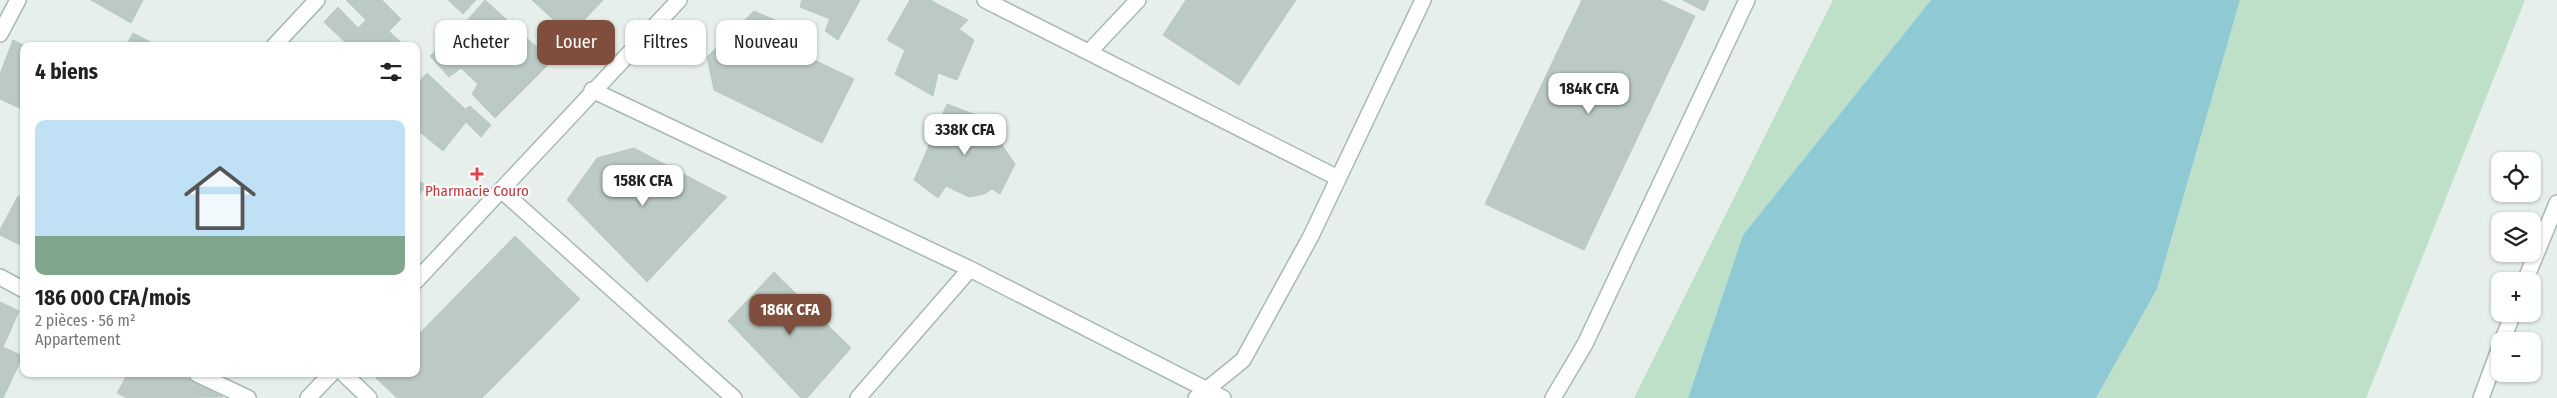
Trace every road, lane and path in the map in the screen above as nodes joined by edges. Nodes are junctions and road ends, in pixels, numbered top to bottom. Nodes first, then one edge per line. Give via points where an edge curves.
1 (18, 0) edge
2 (317, 0) edge
3 (679, 0) edge
4 (985, 0) edge
5 (1138, 0) edge
6 (1423, 0) edge
7 (1747, 0) edge
8 (0, 34) edge
9 (278, 42) edge
10 (1090, 52) junction
11 (592, 90) junction
12 (1338, 178) junction
13 (500, 190) junction
14 (2557, 204) edge
15 (970, 269) junction
16 (2529, 272) edge
17 (0, 277) edge
18 (420, 277) edge
19 (20, 288) edge
20 (2491, 371) edge
21 (204, 377) edge
22 (328, 377) edge
23 (347, 377) edge
24 (1201, 394) edge
25 (248, 398) edge
26 (308, 398) edge
27 (368, 398) edge
28 (734, 398) edge
29 (858, 398) edge
30 (1223, 398) edge
31 (1553, 398) edge
32 (2481, 398) edge

1 - 8 street
2 - 9 street
3 - 11 street
4 - 10 street
5 - 10 street
6 - 12 street
7 - 31 street via 1586,344
10 - 12 street
11 - 13 street
11 - 15 street
12 - 24 street via 1311,236 1243,360
13 - 18 street
13 - 28 street
14 - 16 street
15 - 24 street
15 - 29 street
17 - 19 street
20 - 32 street
21 - 25 street
22 - 26 street
23 - 27 street
24 - 30 street

